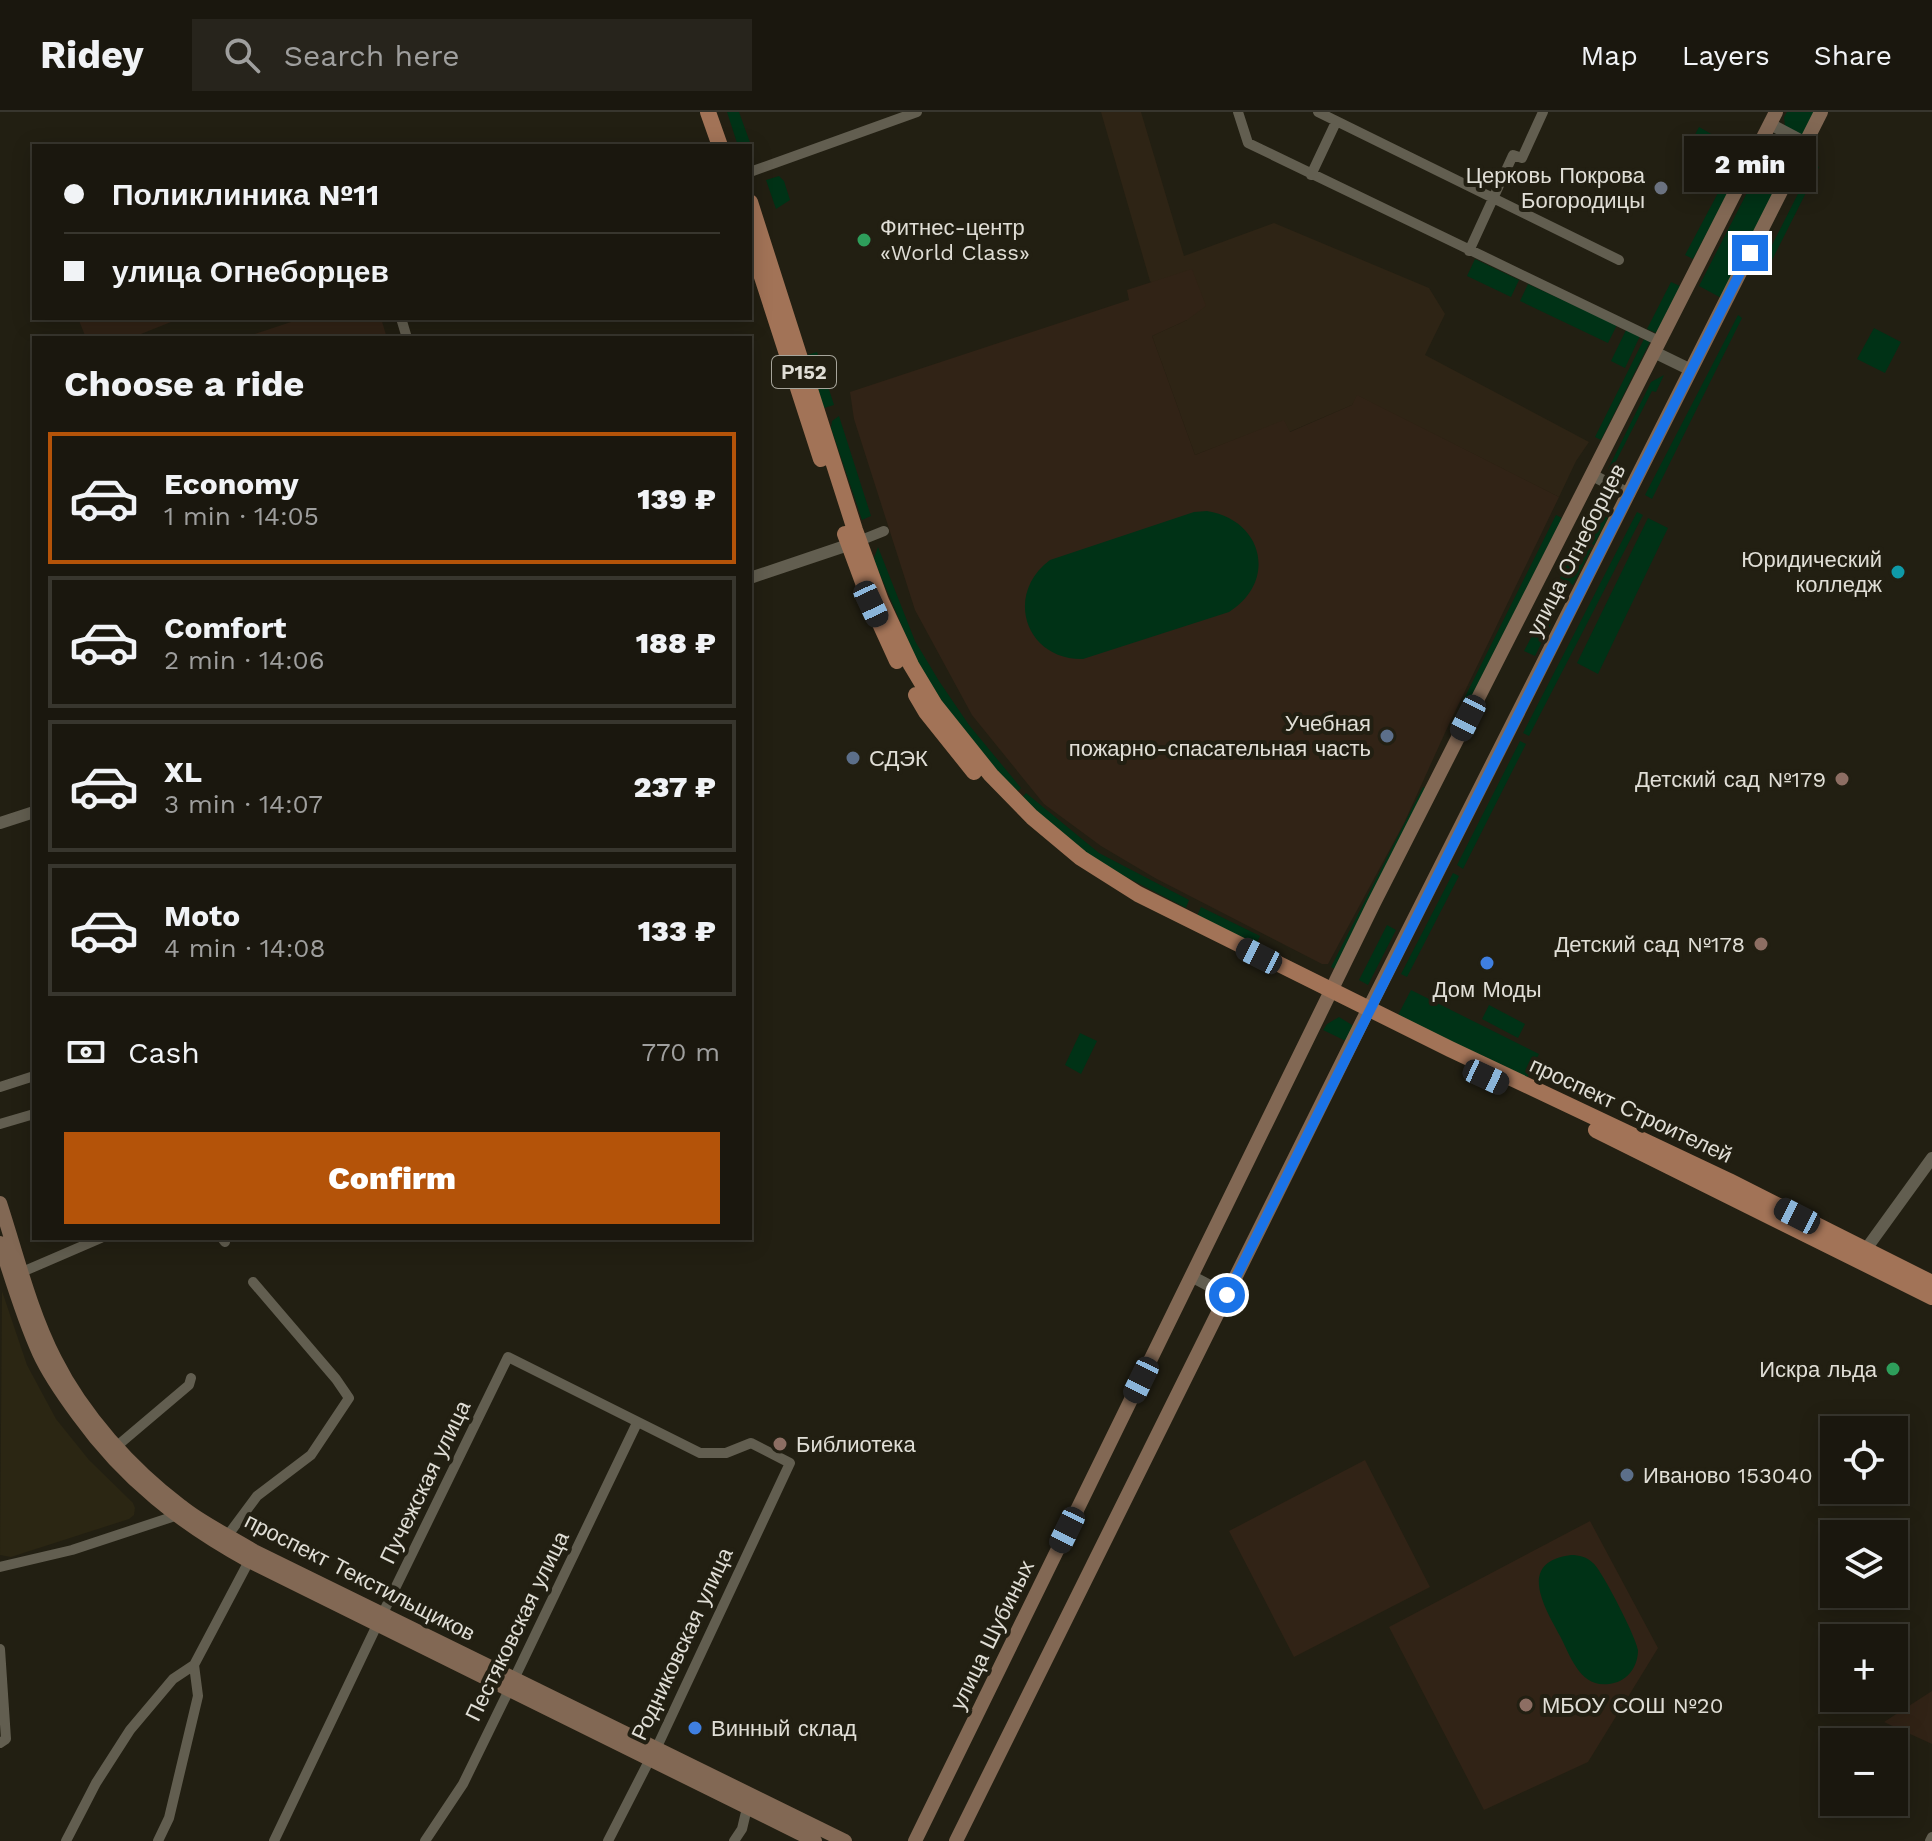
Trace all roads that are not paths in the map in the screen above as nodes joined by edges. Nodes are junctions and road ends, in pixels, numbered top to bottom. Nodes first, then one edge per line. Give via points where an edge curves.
1 (708, 112) edge
2 (720, 112) edge
3 (917, 112) edge
4 (1238, 112) edge
5 (1318, 112) edge
6 (1543, 112) edge
7 (1821, 112) edge
8 (1773, 118) edge
9 (1336, 122) junction
10 (1806, 143) junction
11 (719, 144) edge
12 (730, 144) edge
13 (752, 171) edge
14 (1311, 175) junction
15 (1491, 199) junction
16 (752, 209) edge
17 (752, 246) edge
18 (1469, 251) junction
19 (1619, 260) dead end
20 (1657, 347) junction
21 (1691, 370) junction
22 (1592, 475) junction
23 (1629, 494) junction
24 (884, 531) dead end
25 (854, 543) junction
26 (752, 577) edge
27 (32, 813) edge
28 (0, 823) edge
29 (1329, 995) junction
30 (1367, 1014) junction
31 (32, 1077) edge
32 (0, 1087) edge
33 (32, 1115) edge
34 (0, 1124) edge
35 (1932, 1158) edge
36 (0, 1203) edge
37 (96, 1240) edge
38 (0, 1243) edge
39 (1862, 1255) junction
40 (11, 1276) edge
41 (1191, 1276) junction
42 (253, 1282) dead end
43 (1932, 1283) edge
44 (1227, 1295) junction
45 (1932, 1297) edge
46 (191, 1378) dead end
47 (637, 1423) junction
48 (117, 1446) junction
49 (179, 1512) junction
50 (228, 1535) junction
51 (252, 1556) junction
52 (0, 1567) edge
53 (380, 1618) junction
54 (0, 1649) edge
55 (194, 1665) junction
56 (512, 1685) junction
57 (0, 1743) edge
58 (653, 1754) junction
59 (747, 1808) junction
60 (66, 1841) edge
61 (158, 1841) edge
62 (274, 1841) edge
63 (425, 1841) edge
64 (608, 1841) edge
65 (734, 1841) edge
66 (815, 1841) edge
67 (845, 1841) edge
68 (915, 1841) edge
69 (956, 1841) edge

1 - 11 main road
2 - 12 main road
3 - 13 street
4 - 14 street via 1248,143
5 - 9 street
6 - 15 street via 1522,158 1513,155
7 - 10 main road, улица Огнеборцев
8 - 10 street
8 - 20 main road, улица Огнеборцев
9 - 14 street
9 - 15 street
10 - 21 main road, улица Огнеборцев
14 - 18 street
15 - 18 street
15 - 19 street
16 - 25 main road, проспект Строителей / Р152
17 - 25 main road, проспект Строителей / Р152
18 - 20 street
20 - 21 street
20 - 22 main road, улица Огнеборцев
21 - 23 main road, улица Огнеборцев
22 - 23 street
22 - 29 main road, улица Огнеборцев
23 - 30 main road, улица Огнеборцев
24 - 25 street
25 - 26 street
25 - 29 main road, проспект Строителей / Р152 via 935,705 983,767 1032,817 1081,858 1138,894
27 - 28 street
29 - 30 main road, проспект Строителей / Р152
29 - 41 main road, улица Шубиных
30 - 39 main road, проспект Строителей / Р152
30 - 44 main road
31 - 32 street
33 - 34 street
35 - 39 street
36 - 40 main road, проспект Текстильщиков
37 - 40 street
38 - 40 main road, проспект Текстильщиков
39 - 43 main road, проспект Строителей / Р152
39 - 45 main road, проспект Строителей / Р152
40 - 48 main road, проспект Текстильщиков via 55,1360
40 - 49 main road, проспект Текстильщиков via 39,1352 71,1405 142,1489
41 - 44 street
41 - 68 main road, улица Шубиных
42 - 50 street via 349,1398 311,1455 257,1496
44 - 69 main road
46 - 48 street
47 - 53 street, Пучежская улица via 508,1357
47 - 56 street, Пестяковская улица
47 - 58 street, Родниковская улица via 700,1453 726,1453 751,1443 790,1463
48 - 49 main road, проспект Текстильщиков
49 - 50 main road, проспект Текстильщиков
49 - 51 main road, проспект Текстильщиков
49 - 52 street via 72,1550
50 - 51 main road, проспект Текстильщиков
51 - 53 main road, проспект Текстильщиков
51 - 55 street
53 - 56 main road, проспект Текстильщиков
53 - 62 street, Пучежская улица
54 - 57 street via 6,1739
55 - 60 street via 173,1679 130,1730
55 - 61 street via 198,1696 169,1818
56 - 58 main road, проспект Текстильщиков
56 - 63 street, Пестяковская улица via 463,1784
58 - 59 main road, проспект Текстильщиков
58 - 64 street, Родниковская улица
58 - 67 main road, проспект Текстильщиков
59 - 65 street
59 - 66 main road, проспект Текстильщиков

